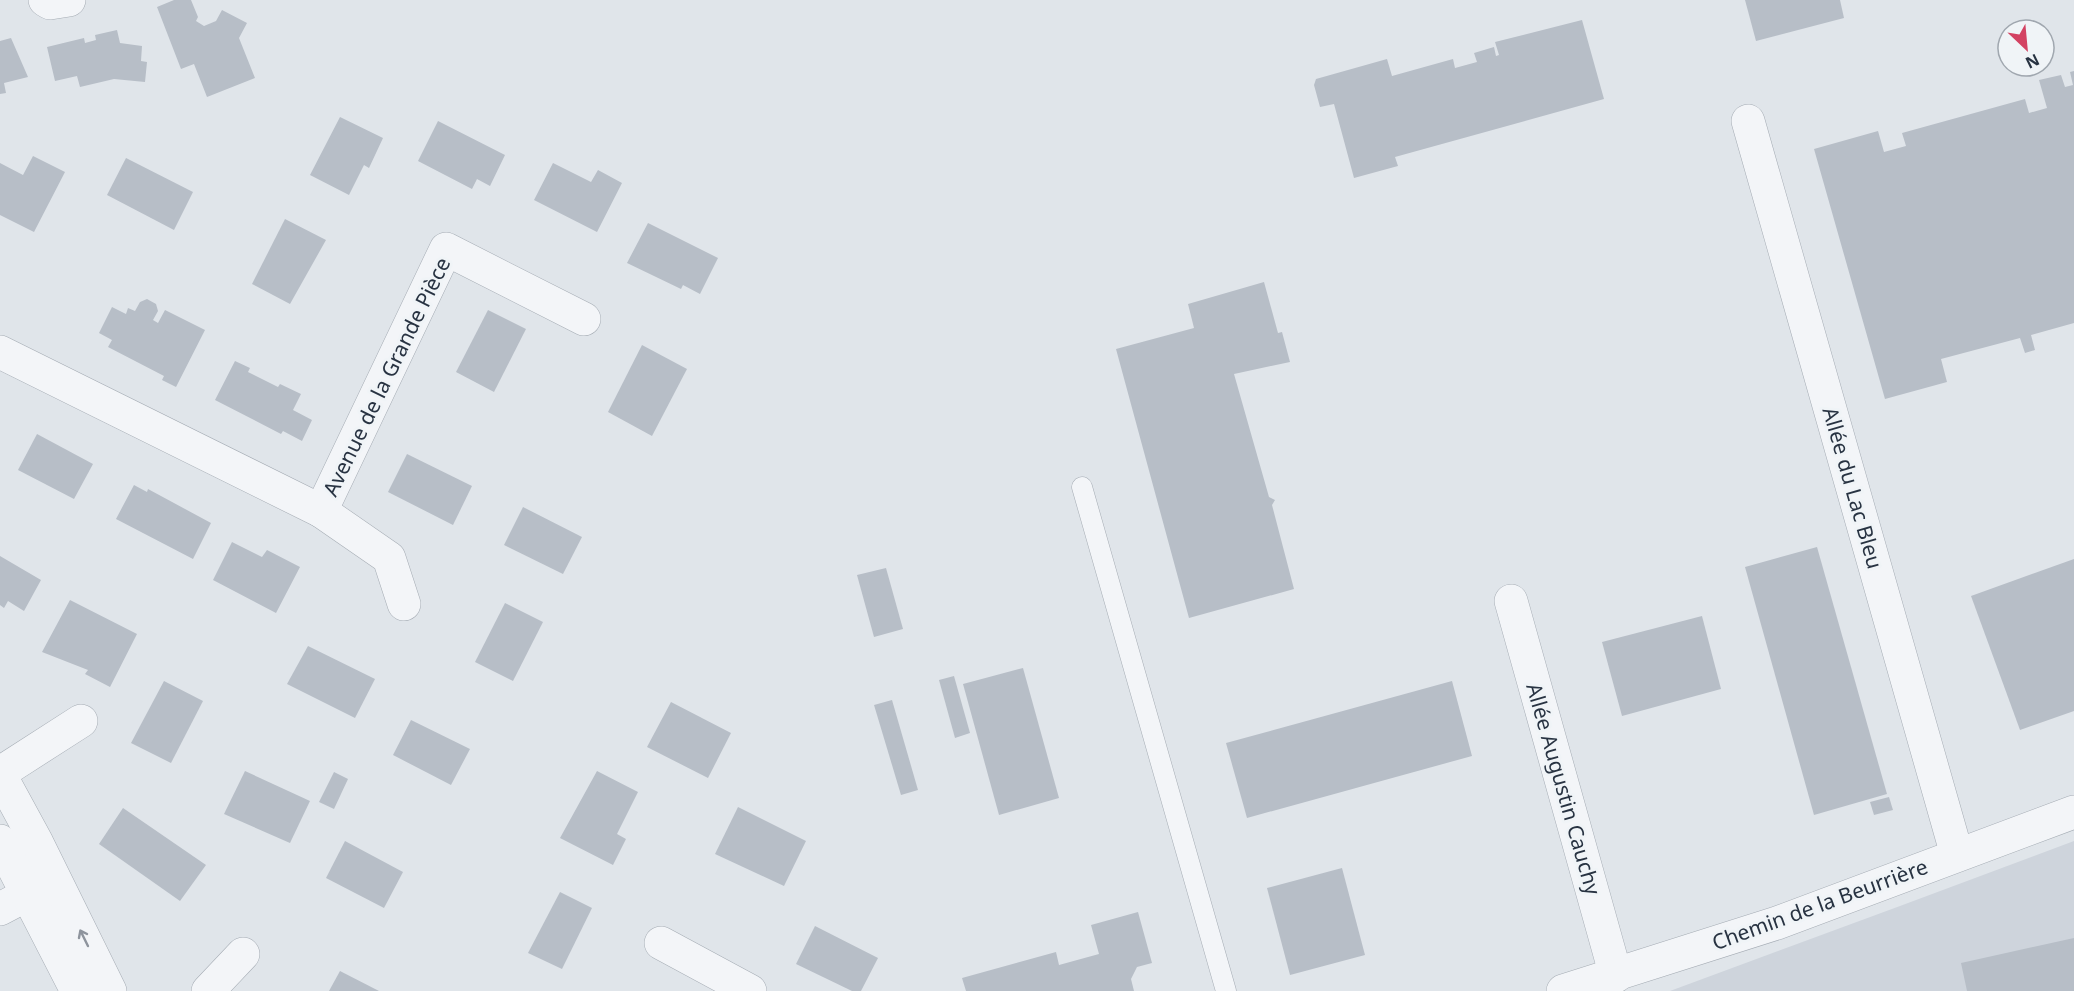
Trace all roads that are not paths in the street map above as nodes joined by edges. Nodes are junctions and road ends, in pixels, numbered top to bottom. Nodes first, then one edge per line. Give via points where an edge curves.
1 (45, 0) edge
2 (69, 0) edge
3 (1748, 121) dead end
4 (584, 319) dead end
5 (0, 352) edge
6 (1082, 487) dead end
7 (321, 511) junction
8 (1510, 602) dead end
9 (404, 604) dead end
10 (81, 721) dead end
11 (0, 774) edge
12 (2074, 812) edge
13 (0, 841) edge
14 (1957, 855) junction
15 (42, 888) junction
16 (0, 909) edge
17 (660, 943) dead end
18 (243, 954) dead end
19 (1616, 976) junction
20 (77, 991) edge
21 (110, 991) edge
22 (208, 991) edge
23 (750, 991) edge
24 (1226, 991) edge
25 (1563, 991) edge

1 - 2 street
3 - 14 street, Allée du Lac Bleu
4 - 7 street, Avenue de la Grande Pièce via 447,249
5 - 7 street, Avenue de la Grande Pièce
6 - 24 lane
7 - 9 street, Avenue de la Grande Pièce via 389,558
8 - 19 street, Allée Augustin Cauchy
10 - 11 street
11 - 15 street
12 - 14 street, Chemin de la Beurrière
13 - 15 street
14 - 19 street, Chemin de la Beurrière via 1777,923
15 - 16 street
15 - 20 street
21 -> 15 street
17 - 23 street
18 - 22 street
19 - 25 street, Chemin de la Beurrière

